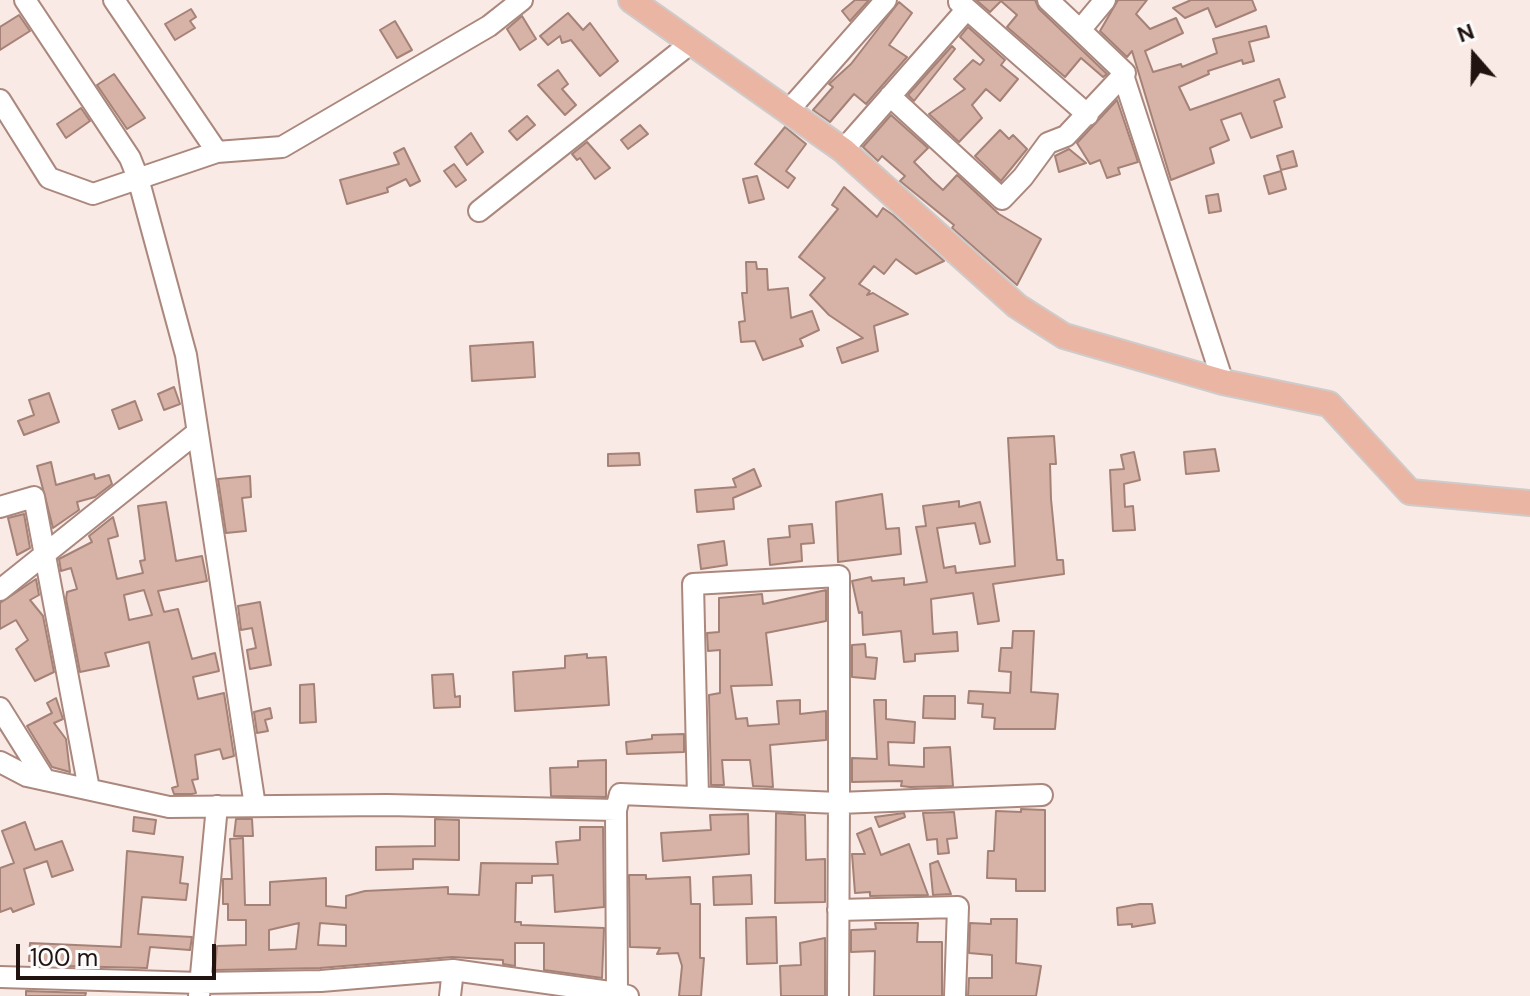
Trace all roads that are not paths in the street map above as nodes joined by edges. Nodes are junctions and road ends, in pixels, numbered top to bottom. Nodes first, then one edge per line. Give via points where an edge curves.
1 (25, 0) edge
2 (114, 0) edge
3 (522, 0) edge
4 (631, 0) edge
5 (886, 0) edge
6 (1048, 0) edge
7 (1105, 0) edge
8 (962, 4) edge
9 (1080, 30) junction
10 (691, 43) junction
11 (1123, 75) junction
12 (890, 96) junction
13 (0, 100) edge
14 (788, 111) junction
15 (1088, 115) junction
16 (843, 150) junction
17 (217, 152) junction
18 (138, 178) junction
19 (479, 211) dead end
20 (1223, 382) junction
21 (195, 434) junction
22 (1530, 503) edge
23 (0, 507) edge
24 (44, 557) junction
25 (0, 590) edge
26 (0, 708) edge
27 (0, 762) edge
28 (45, 780) junction
29 (89, 789) junction
30 (1042, 795) dead end
31 (698, 797) junction
32 (839, 803) junction
33 (217, 806) junction
34 (255, 806) junction
35 (616, 810) junction
36 (838, 910) junction
37 (453, 970) junction
38 (0, 977) edge
39 (200, 990) edge
40 (622, 995) edge
41 (450, 996) edge
42 (838, 996) edge
43 (955, 996) edge

1 - 18 street
2 - 17 street
3 - 17 street via 489,26 282,147
4 - 10 main road
5 - 14 street
6 - 9 street
7 - 9 street
8 - 12 street
8 - 15 street
9 - 11 street
10 - 14 main road
10 - 19 street
11 - 15 street
11 - 20 street
12 - 15 street via 1002,199 1048,143 1066,136
12 - 16 street
13 - 18 street via 49,178 93,194
14 - 16 main road
16 - 20 main road via 1017,306 1064,336
17 - 18 street
18 - 21 street via 186,355
20 - 22 main road via 1329,404 1410,492
21 - 24 street
21 - 34 street
23 - 24 street via 34,497
24 - 25 street
24 - 29 street
26 - 28 street
27 - 28 street
28 - 29 street
29 - 33 street via 169,807
30 - 32 street
31 - 32 street
31 - 32 street via 693,584 839,576
31 - 35 street via 620,794
32 - 36 street
33 - 34 street
33 - 39 street
34 - 35 street
35 - 40 street
36 - 42 street
36 - 43 street via 958,907
37 - 39 street
37 - 40 street
37 - 41 street
38 - 39 street

